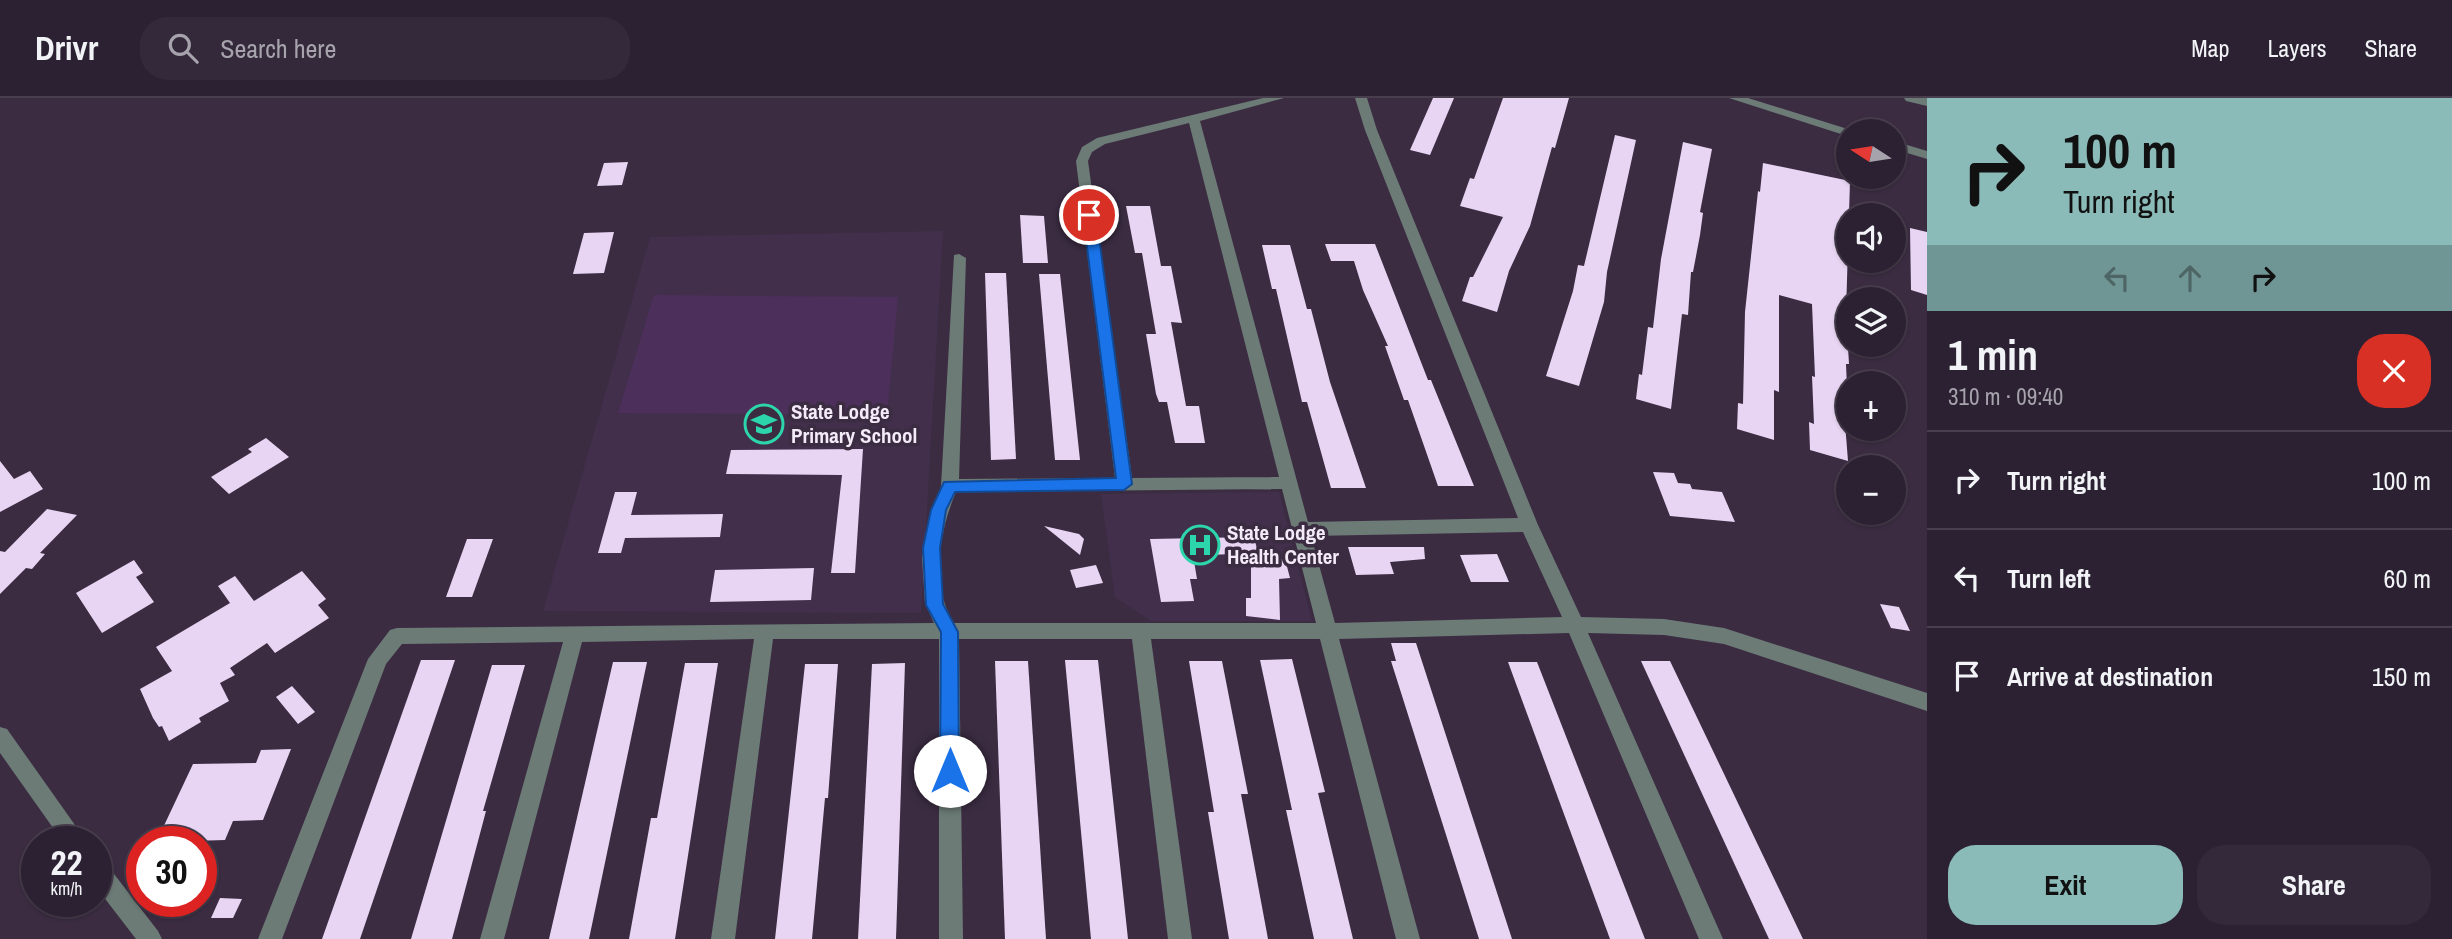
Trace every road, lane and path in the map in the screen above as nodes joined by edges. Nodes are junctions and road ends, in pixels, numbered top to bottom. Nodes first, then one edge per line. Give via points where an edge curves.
1 (1278, 98) edge
2 (1362, 98) edge
3 (1735, 98) edge
4 (1910, 98) edge
5 (1927, 102) edge
6 (1193, 117) junction
7 (1836, 128) edge
8 (1906, 149) edge
9 (1927, 155) edge
10 (959, 258) dead end
11 (1287, 482) junction
12 (1124, 484) junction
13 (950, 486) junction
14 (1529, 525) junction
15 (1300, 529) junction
16 (1575, 625) junction
17 (765, 631) junction
18 (1140, 631) junction
19 (1327, 631) junction
20 (949, 632) junction
21 (574, 635) junction
22 (1927, 702) edge
23 (0, 736) edge
24 (65, 826) edge
25 (112, 890) edge
26 (150, 939) edge
27 (270, 939) edge
28 (492, 939) edge
29 (723, 939) edge
30 (951, 939) edge
31 (1180, 939) edge
32 (1408, 939) edge
33 (1711, 939) edge

1 - 6 street
2 - 14 street
3 - 7 street
4 - 5 street
6 - 11 street
6 - 12 street via 1101,141 1086,150 1082,162
8 - 9 street
10 - 13 street
11 - 12 street
11 - 15 street
12 - 13 street
13 - 20 street via 939,510 932,548 934,605
14 - 15 street
14 - 16 street
15 - 19 street
16 - 19 street
16 - 22 street via 1664,627 1724,636
16 - 33 street
17 - 20 street
17 - 21 street
17 - 29 street
18 - 19 street
18 - 20 street
18 - 31 street
19 - 32 street
20 - 30 street
21 - 27 street via 397,636 378,659
21 - 28 street
23 - 24 street
25 - 26 street

